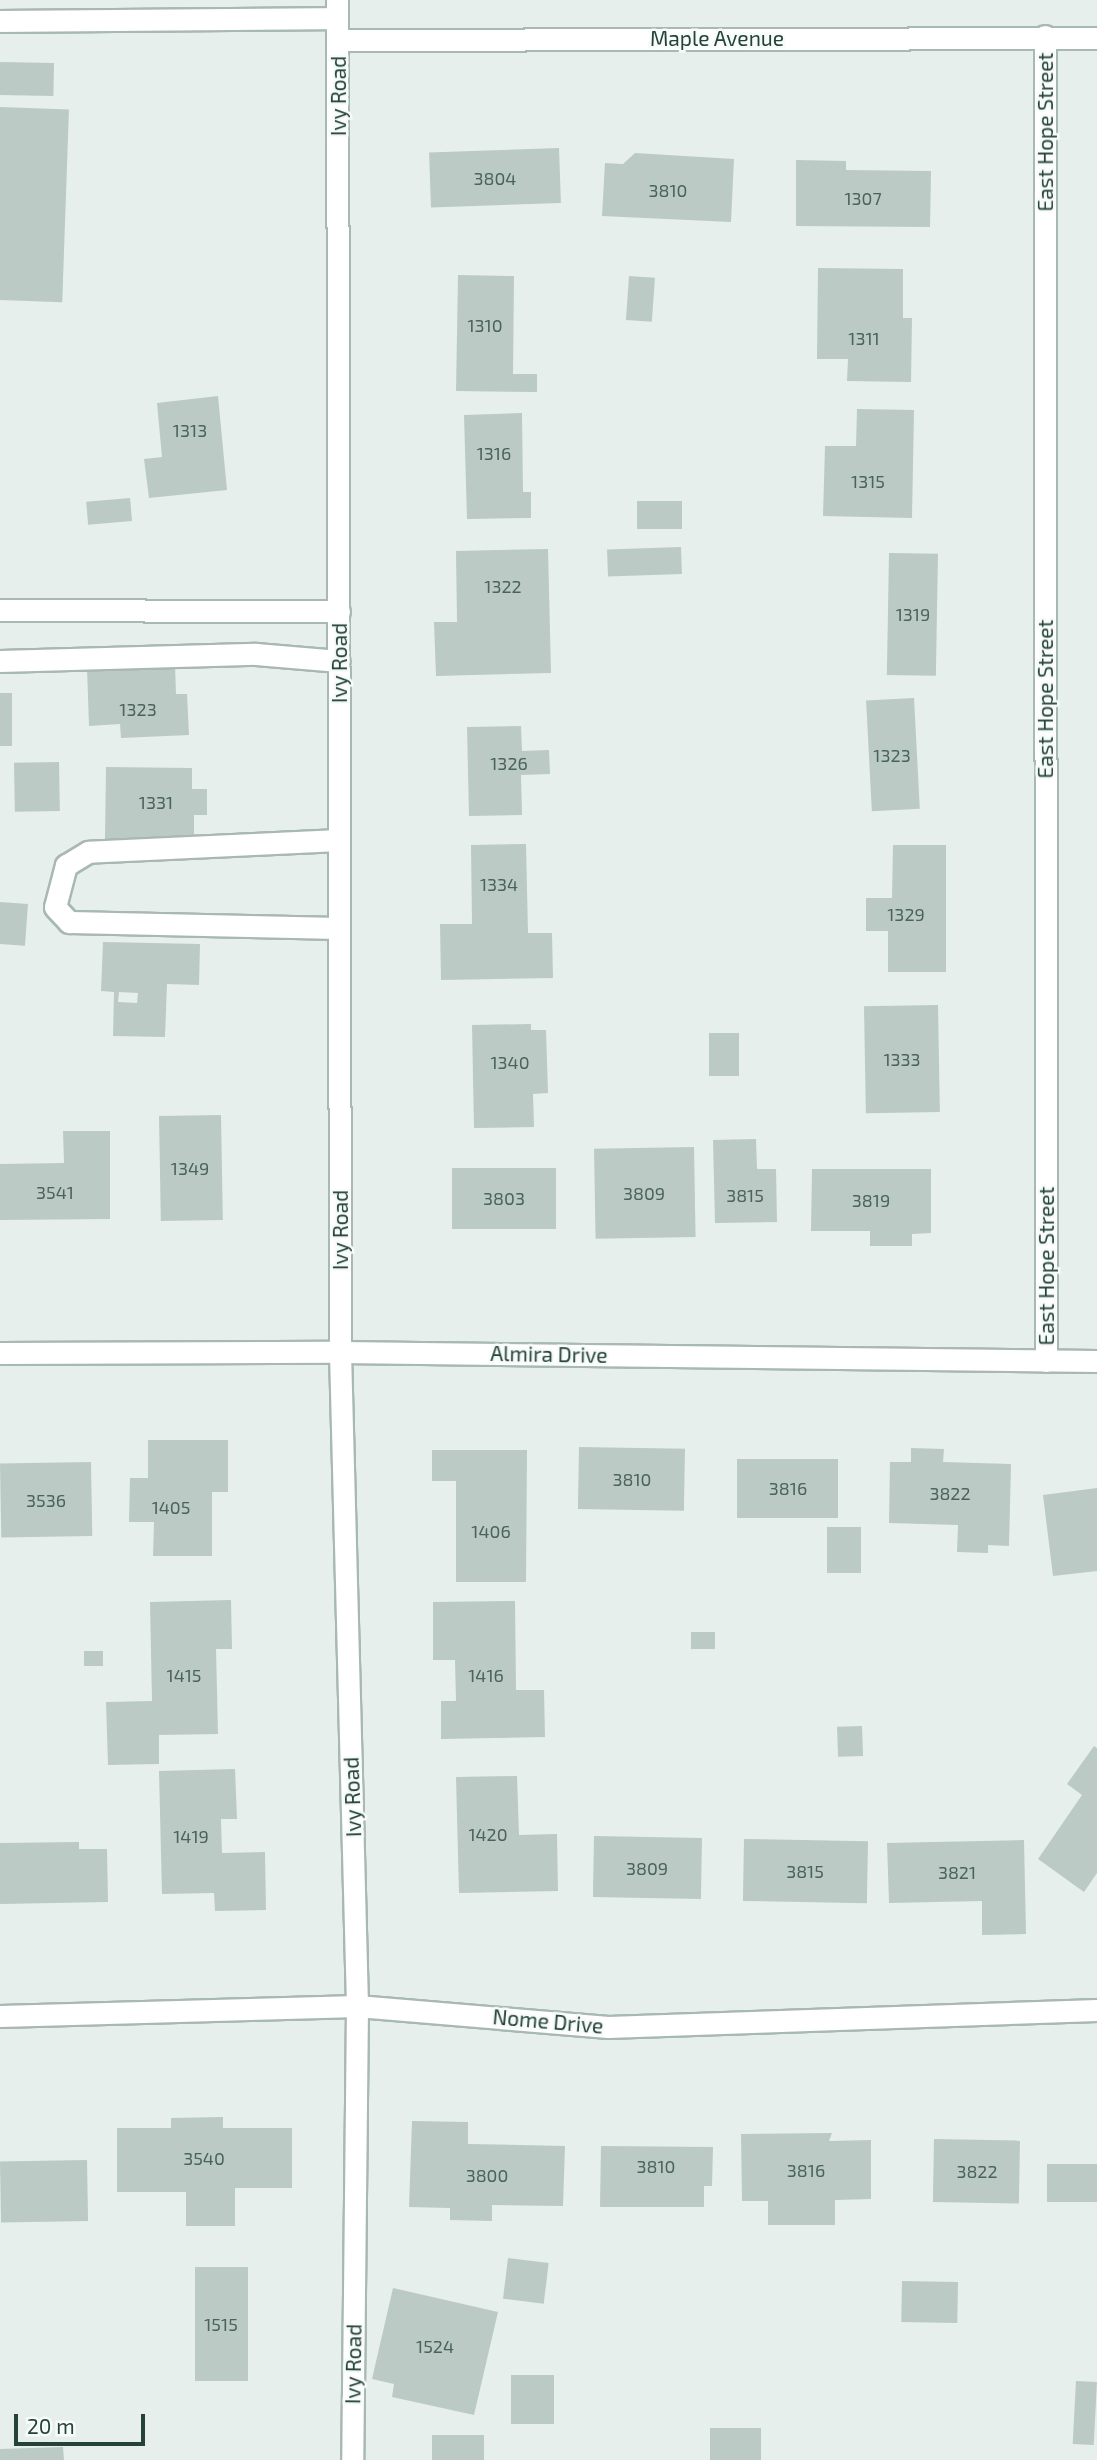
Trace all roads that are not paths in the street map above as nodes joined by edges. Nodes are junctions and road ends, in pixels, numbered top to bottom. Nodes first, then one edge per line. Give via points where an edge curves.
1 (337, 9) edge
2 (0, 21) edge
3 (1045, 36) junction
4 (1097, 38) edge
5 (337, 40) junction
6 (0, 610) edge
7 (339, 611) junction
8 (0, 661) edge
9 (339, 661) junction
10 (339, 840) junction
11 (339, 928) junction
12 (340, 1352) junction
13 (0, 1353) edge
14 (1046, 1361) junction
15 (1097, 1361) edge
16 (357, 2006) junction
17 (1097, 2010) edge
18 (0, 2015) edge
19 (352, 2460) edge

1 - 2 street
1 - 5 street, Ivy Road
3 - 4 street, Maple Avenue
3 - 5 street, Maple Avenue
3 - 14 street, East Hope Street
5 - 7 street, Ivy Road
6 - 7 street
7 - 9 street, Ivy Road
8 - 9 street via 256,654
9 - 10 street, Ivy Road
10 - 11 street, Ivy Road
10 - 11 street via 88,852 66,865 55,907 69,922
11 - 12 street, Ivy Road
12 - 13 street, Almira Drive
12 - 14 street, Almira Drive
12 - 16 street, Ivy Road
14 - 15 street, Almira Drive
16 - 17 street, Nome Drive via 608,2027
16 - 18 street, Nome Drive
16 - 19 street, Ivy Road

